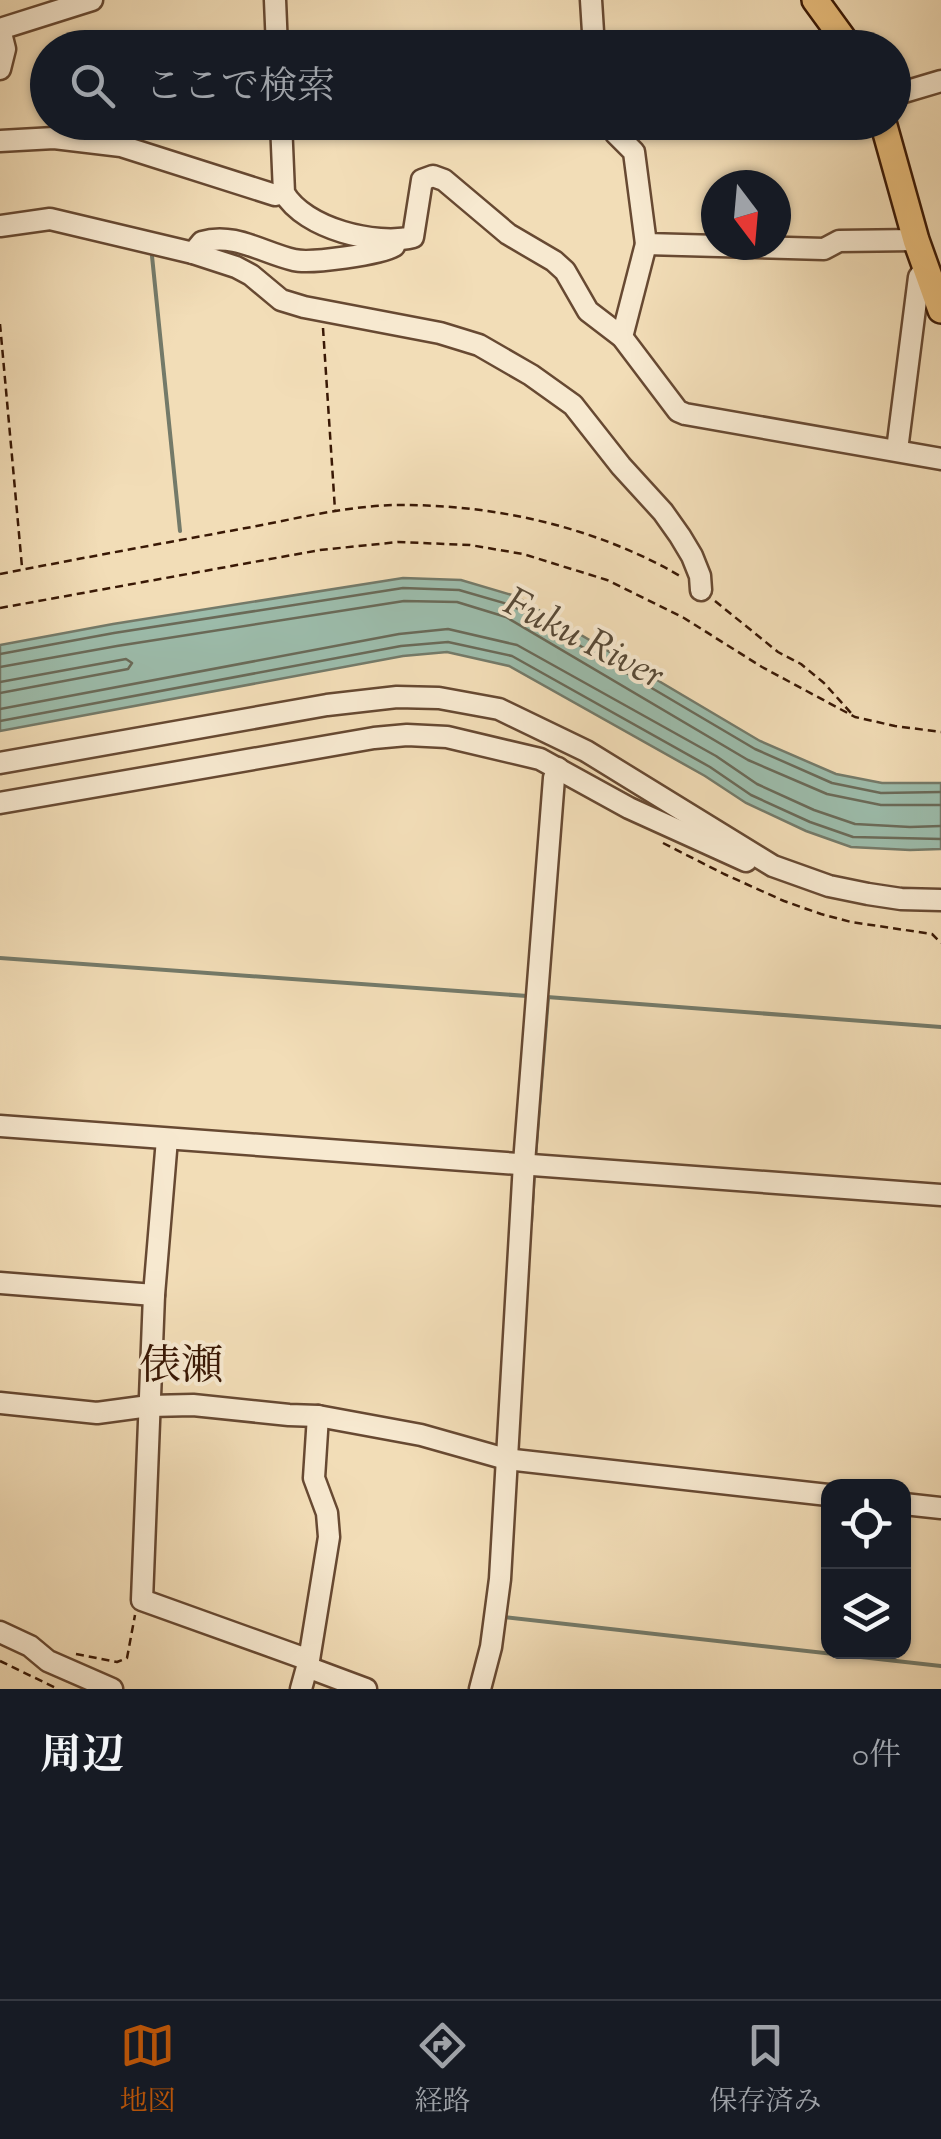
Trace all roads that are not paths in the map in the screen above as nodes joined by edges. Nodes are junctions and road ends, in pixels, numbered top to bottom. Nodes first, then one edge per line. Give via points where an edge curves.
1 (92, 0) edge
2 (275, 0) edge
3 (591, 0) edge
4 (816, 0) edge
5 (0, 29) edge
6 (276, 30) edge
7 (593, 30) edge
8 (837, 30) edge
9 (0, 69) edge
10 (941, 81) edge
11 (911, 90) edge
12 (30, 140) edge
13 (71, 140) edge
14 (282, 140) edge
15 (622, 140) edge
16 (888, 140) edge
17 (0, 142) edge
18 (284, 193) junction
19 (0, 226) edge
20 (916, 240) junction
21 (394, 242) junction
22 (646, 244) junction
23 (193, 253) junction
24 (925, 270) junction
25 (941, 310) edge
26 (622, 337) junction
27 (896, 450) junction
28 (941, 460) edge
29 (701, 590) road end
30 (0, 763) edge
31 (558, 768) junction
32 (0, 802) edge
33 (773, 866) junction
34 (941, 900) edge
35 (0, 1126) edge
36 (167, 1139) junction
37 (524, 1163) junction
38 (941, 1195) edge
39 (0, 1283) edge
40 (154, 1295) junction
41 (0, 1403) edge
42 (149, 1406) junction
43 (318, 1416) junction
44 (506, 1459) junction
45 (821, 1495) edge
46 (911, 1505) edge
47 (941, 1508) edge
48 (0, 1632) edge
49 (308, 1663) junction
50 (112, 1689) edge
51 (301, 1689) edge
52 (366, 1689) edge
53 (480, 1689) edge

1 - 5 street
2 - 6 street
3 - 7 street
4 - 8 main road
5 - 9 street
10 - 11 street
12 - 17 street
13 - 18 street via 121,146 275,196
14 - 18 street
15 - 22 street via 634,152
16 - 20 main road
18 - 21 street via 312,220
19 - 23 street via 50,219
20 - 22 street via 839,241 824,249
20 - 24 main road
21 - 23 street via 378,252 314,260 222,240 202,242
21 - 26 street via 414,237 422,180 444,180 508,234 566,271 588,311
22 - 26 street
23 - 29 street via 236,267 281,300 461,338 556,391 662,512 692,556
24 - 25 main road
24 - 27 street
26 - 27 street via 685,414
27 - 28 street
30 - 33 street via 327,705 439,698 499,709 586,752
31 - 32 street via 471,741 374,738
31 - 33 street via 704,844
31 - 37 street
33 - 34 street via 868,894
35 - 36 street
36 - 37 street
36 - 40 street
37 - 38 street
37 - 44 street
39 - 40 street
40 - 42 street
41 - 42 street via 97,1414
42 - 43 street
42 - 49 street via 142,1600
43 - 44 street
43 - 49 street via 314,1478 330,1536
44 - 45 street
44 - 53 street via 500,1579
46 - 47 street
48 - 50 street
49 - 51 street
49 - 52 street

